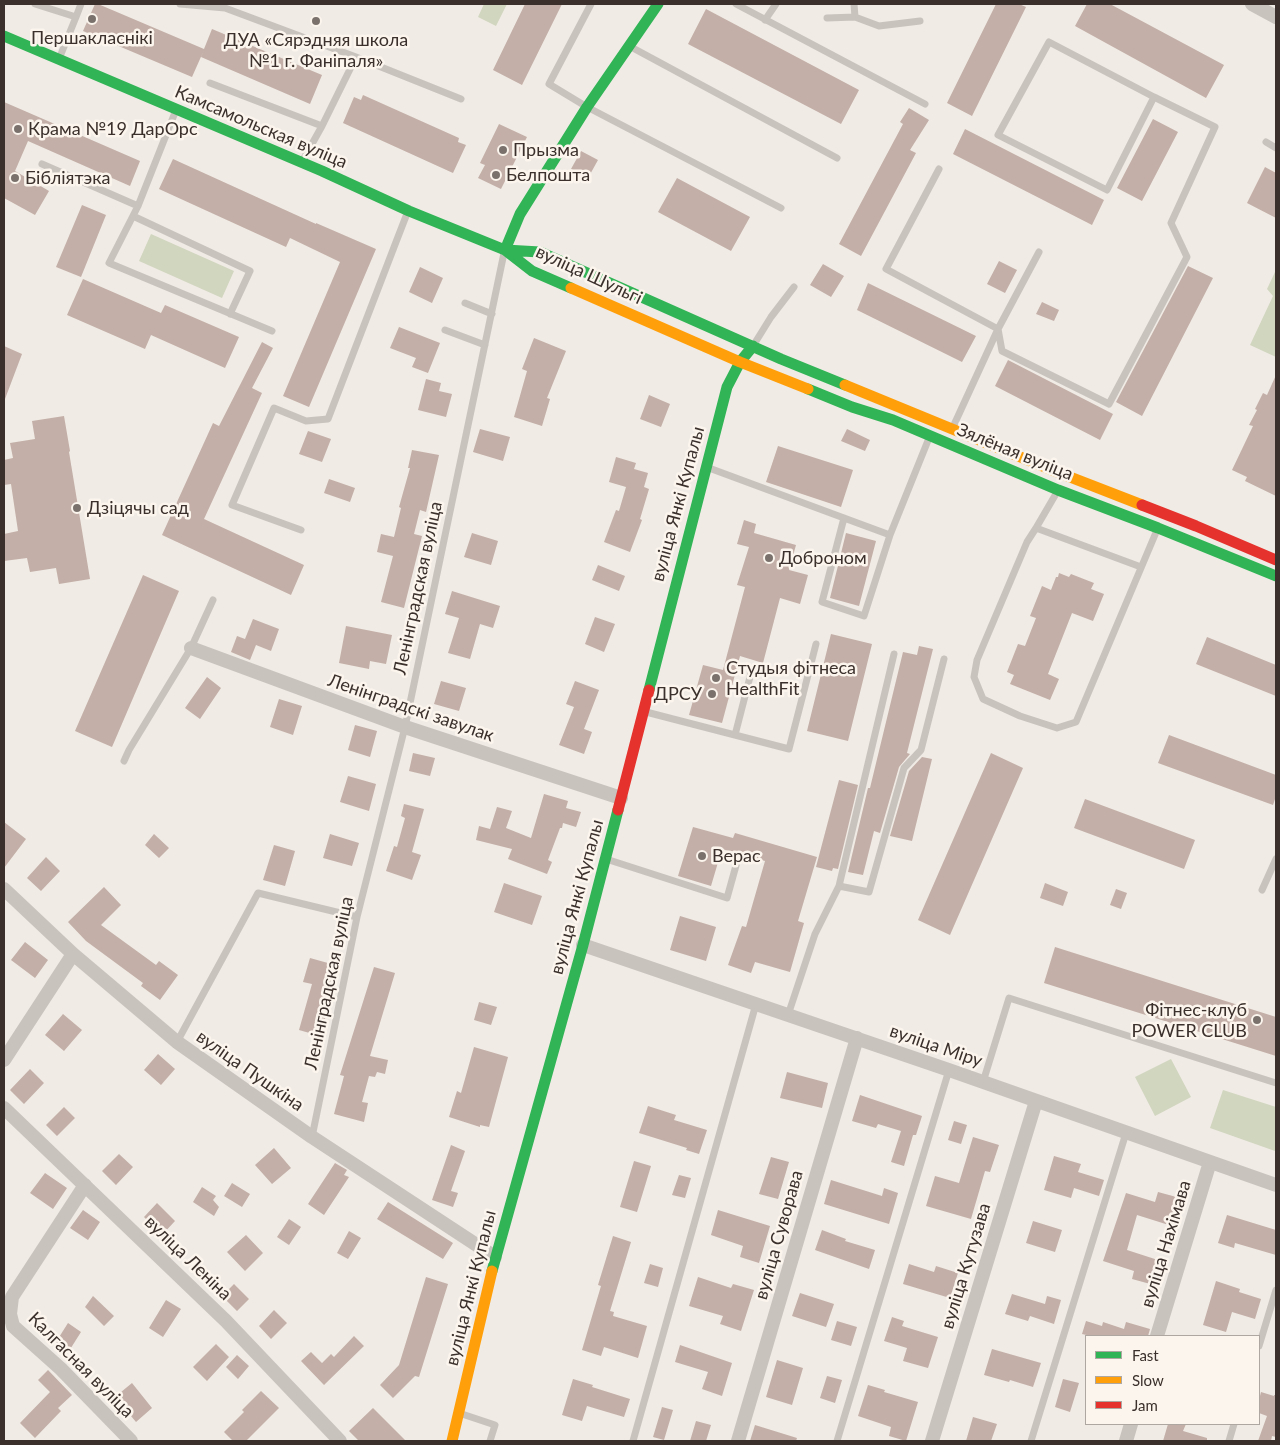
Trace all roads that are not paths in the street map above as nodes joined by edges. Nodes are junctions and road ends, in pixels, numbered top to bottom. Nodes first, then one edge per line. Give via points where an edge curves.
1 (35, 4) edge
2 (81, 4) edge
3 (180, 4) edge
4 (591, 4) edge
5 (658, 4) edge
6 (736, 4) edge
7 (776, 4) edge
8 (854, 4) edge
9 (1252, 4) edge
10 (76, 17) junction
11 (855, 17) junction
12 (1276, 17) edge
13 (826, 18) dead end
14 (765, 20) junction
15 (920, 20) dead end
16 (4, 36) edge
17 (629, 46) junction
18 (356, 56) junction
19 (59, 59) junction
20 (210, 83) dead end
21 (1154, 97) junction
22 (461, 100) dead end
23 (925, 104) dead end
24 (587, 107) junction
25 (176, 109) junction
26 (322, 126) junction
27 (1266, 142) dead end
28 (1276, 148) edge
29 (837, 158) dead end
30 (301, 163) junction
31 (42, 164) dead end
32 (939, 170) dead end
33 (138, 206) junction
34 (781, 208) dead end
35 (408, 211) junction
36 (133, 216) junction
37 (505, 250) junction
38 (1039, 252) dead end
39 (794, 287) dead end
40 (465, 303) dead end
41 (230, 314) junction
42 (492, 314) junction
43 (998, 329) junction
44 (445, 330) dead end
45 (272, 331) dead end
46 (485, 345) junction
47 (753, 346) junction
48 (740, 362) junction
49 (952, 429) junction
50 (930, 436) junction
51 (706, 467) junction
52 (1058, 490) junction
53 (844, 518) junction
54 (1036, 528) junction
55 (1158, 528) junction
56 (301, 530) dead end
57 (890, 535) junction
58 (1276, 560) edge
59 (1141, 567) junction
60 (1276, 576) edge
61 (213, 600) dead end
62 (816, 644) dead end
63 (191, 648) junction
64 (894, 654) dead end
65 (944, 659) dead end
66 (751, 673) dead end
67 (643, 711) junction
68 (404, 727) junction
69 (735, 735) junction
70 (124, 761) dead end
71 (621, 798) junction
72 (605, 859) junction
73 (1276, 859) edge
74 (738, 862) dead end
75 (839, 886) junction
76 (4, 889) edge
77 (1262, 890) dead end
78 (357, 917) junction
79 (583, 945) junction
80 (73, 954) junction
81 (756, 1004) junction
82 (788, 1015) junction
83 (857, 1038) junction
84 (177, 1042) junction
85 (4, 1060) edge
86 (949, 1070) junction
87 (983, 1082) junction
88 (1276, 1083) edge
89 (1036, 1102) junction
90 (4, 1108) edge
91 (1126, 1133) junction
92 (312, 1137) junction
93 (1210, 1162) junction
94 (85, 1184) junction
95 (1276, 1185) edge
96 (495, 1257) junction
97 (1276, 1290) edge
98 (1157, 1335) edge
99 (1260, 1343) edge
100 (459, 1413) junction
101 (1131, 1425) edge
102 (1234, 1425) edge
103 (131, 1441) edge
104 (340, 1441) edge
105 (452, 1441) edge
106 (490, 1441) edge
107 (633, 1441) edge
108 (738, 1441) edge
109 (837, 1441) edge
110 (932, 1441) edge
111 (1031, 1441) edge
112 (1126, 1441) edge
113 (1229, 1441) edge

1 - 10 lane
2 - 10 lane
3 - 18 lane via 225,8
4 - 24 lane via 549,84
5 - 17 main road
6 - 14 lane
7 - 14 lane
8 - 11 lane
9 - 12 street
10 - 19 lane
11 - 13 lane
11 - 15 lane via 879,26
14 - 23 lane
16 - 19 main road, Камсамольская вуліца
17 - 24 main road
17 - 29 lane
18 - 22 lane
18 - 26 lane
19 - 25 main road, Камсамольская вуліца
20 - 26 lane
21 - 21 lane via 1049,42 998,135 1107,190
21 - 43 lane via 1215,127 1171,223 1187,257 1109,404 1002,351
24 - 34 lane
24 - 37 main road via 520,214
25 - 30 main road, Камсамольская вуліца
25 - 33 lane
26 - 30 lane
27 - 28 lane
30 - 35 main road, Камсамольская вуліца
31 - 33 lane
32 - 43 lane via 886,269
33 - 36 lane
35 - 37 main road, Камсамольская вуліца
35 - 56 lane via 328,419 306,421 274,408 232,505
36 - 41 lane via 250,271
36 - 41 lane via 109,263
37 - 42 lane, Ленінградская вуліца
37 - 47 main road, вуліца Шульгі via 540,252
37 - 48 main road, вуліца Шульгі via 532,271
38 - 43 lane
39 - 47 lane
40 - 42 lane
41 - 45 lane
42 - 46 lane, Ленінградская вуліца
43 - 49 lane
44 - 46 lane
46 - 68 lane, Ленінградская вуліца
47 - 48 main road, вуліца Янкі Купалы
47 - 49 main road, Зялёная вуліца
48 - 50 main road, Зялёная вуліца
48 - 51 main road, вуліца Янкі Купалы via 727,387
49 - 58 main road, Зялёная вуліца
50 - 52 main road, Зялёная вуліца
50 - 57 lane
51 - 53 lane
51 - 67 main road, вуліца Янкі Купалы
52 - 54 lane
52 - 55 main road, Зялёная вуліца
53 - 57 lane
53 - 57 lane via 822,602 864,616
54 - 59 lane
54 - 59 lane via 1026,542 977,660 974,677 983,699 1020,716 1057,728 1076,722
55 - 59 lane
55 - 60 main road, Зялёная вуліца
61 - 63 lane
62 - 69 lane via 789,749
63 - 68 street, Ленінградскі завулак
63 - 70 lane
64 - 75 lane
65 - 75 lane via 921,750 904,768 868,892
66 - 69 lane
67 - 69 lane
67 - 71 main road, вуліца Янкі Купалы
68 - 71 street, Ленінградскі завулак
68 - 78 lane, Ленінградская вуліца
71 - 72 main road, вуліца Янкі Купалы
72 - 74 lane via 727,898
72 - 79 main road, вуліца Янкі Купалы
73 - 77 lane
75 - 82 lane via 815,934
76 - 80 street, вуліца Пушкіна
78 - 84 lane via 258,893
78 - 92 lane, Ленінградская вуліца
79 - 81 street, вуліца Міру
79 - 96 main road, вуліца Янкі Купалы
80 - 84 street, вуліца Пушкіна
80 - 85 street
81 - 82 street, вуліца Міру
81 - 107 lane
82 - 83 street, вуліца Міру
83 - 86 street, вуліца Міру
83 - 108 street, вуліца Суворава
84 - 92 street, вуліца Пушкіна
86 - 87 street, вуліца Міру
86 - 109 lane
87 - 88 lane via 1009,998
87 - 89 street, вуліца Міру
89 - 91 street, вуліца Міру
89 - 110 street, вуліца Кутузава
90 - 94 street, вуліца Леніна
91 - 93 street, вуліца Міру
91 - 111 lane
92 - 96 street, вуліца Пушкіна
93 - 95 street, вуліца Міру
93 - 98 street, вуліца Нахімава
94 - 103 street, Калгасная вуліца via 12,1297 12,1326 61,1369
94 - 104 street, вуліца Леніна via 226,1321
96 - 100 main road, вуліца Янкі Купалы
97 - 99 lane
100 - 105 main road, вуліца Янкі Купалы
100 - 106 lane via 495,1425
101 - 112 street
102 - 113 lane

